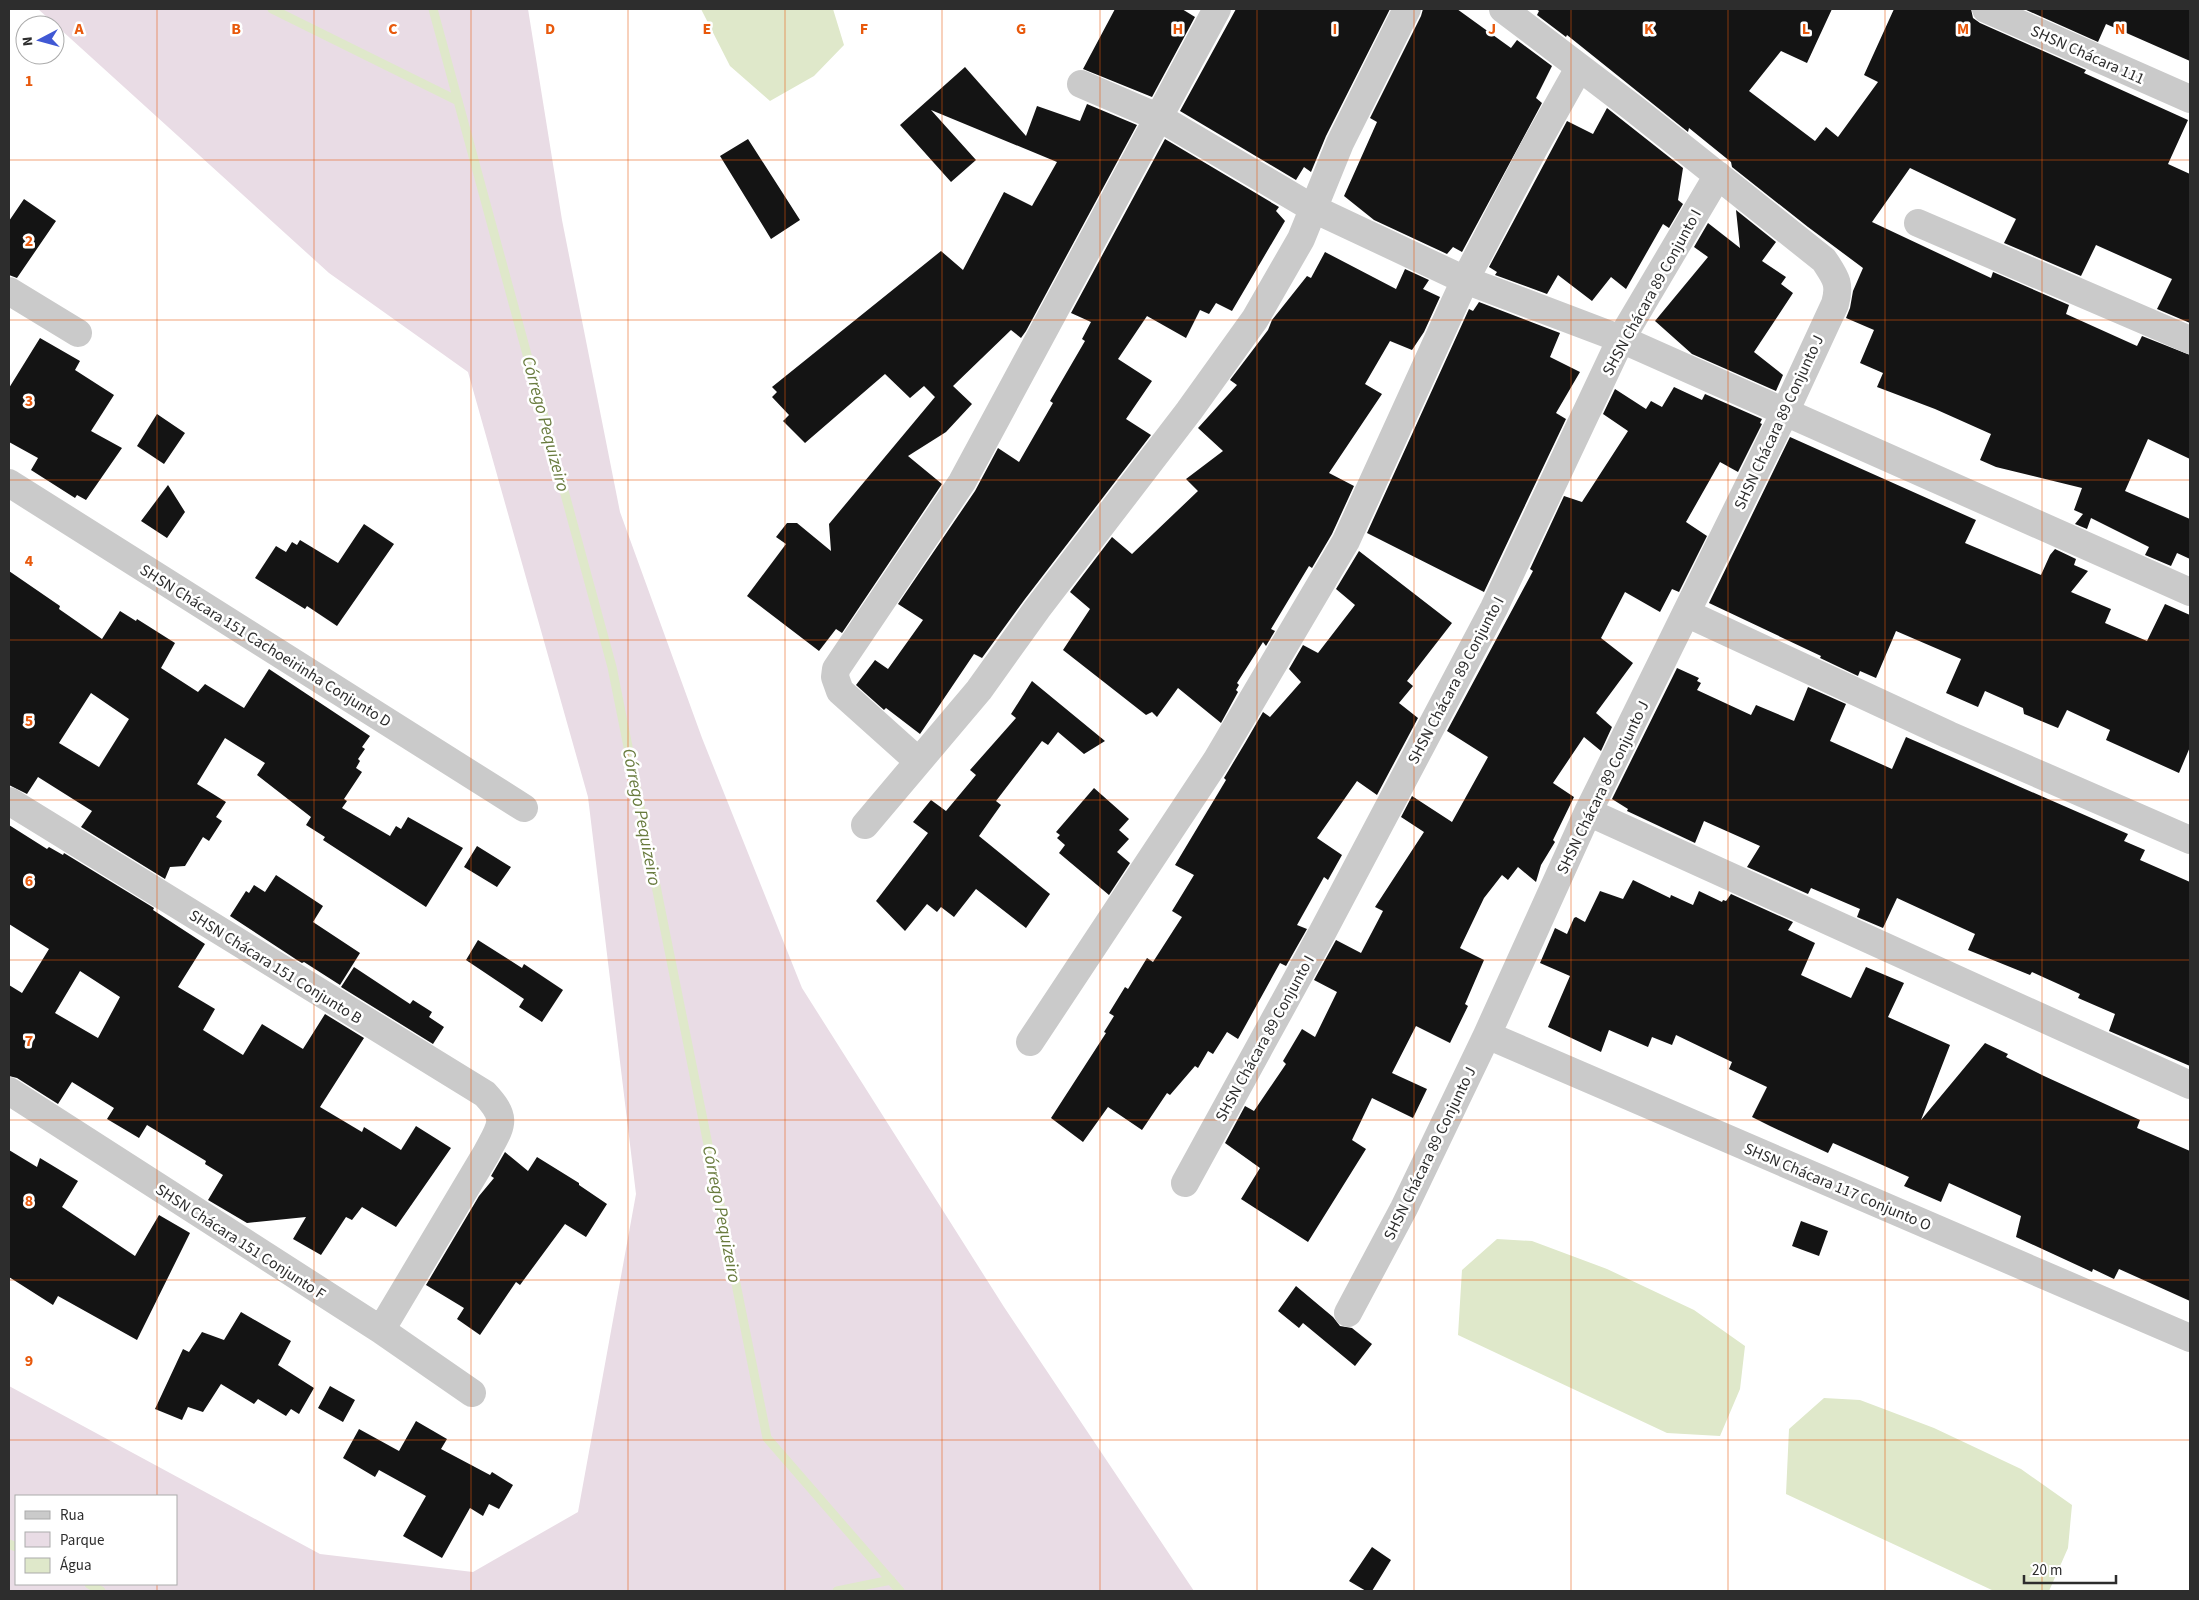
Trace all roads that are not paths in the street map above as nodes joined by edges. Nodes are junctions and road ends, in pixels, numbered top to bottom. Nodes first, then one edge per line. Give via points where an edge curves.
1 (1217, 9) edge
2 (1407, 9) edge
3 (1503, 9) edge
4 (1986, 9) edge
5 (1579, 68) junction
6 (1081, 84) dead end
7 (2190, 98) edge
8 (1160, 118) junction
9 (1718, 175) junction
10 (1314, 209) junction
11 (1918, 224) dead end
12 (1465, 280) junction
13 (9, 291) edge
14 (78, 333) dead end
15 (1621, 339) junction
16 (2190, 340) edge
17 (1785, 412) junction
18 (9, 483) edge
19 (2190, 592) edge
20 (1686, 613) junction
21 (918, 761) junction
22 (9, 801) edge
23 (524, 808) dead end
24 (1588, 812) junction
25 (866, 825) dead end
26 (2190, 840) edge
27 (1487, 1035) junction
28 (1030, 1042) dead end
29 (2190, 1085) edge
30 (9, 1091) edge
31 (1185, 1183) dead end
32 (1348, 1313) dead end
33 (381, 1330) junction
34 (2190, 1338) edge
35 (472, 1393) dead end

1 - 8 street
2 - 10 street via 1347,129
3 - 5 street
4 - 7 street, SHSN Chácara 111
5 - 9 street
5 - 12 street
6 - 8 street
8 - 10 street
8 - 21 street via 962,482 836,669 840,691
9 - 15 street, SHSN Chácara 89 Conjunto I
9 - 17 street, SHSN Chácara 89 Conjunto J via 1824,260 1836,279 1839,291 1835,304
10 - 12 street
10 - 21 street via 1301,239 1239,342 979,690
11 - 16 street
12 - 15 street
12 - 28 street via 1346,541 1216,761
13 - 14 street
15 - 17 street
15 - 31 street, SHSN Chácara 89 Conjunto I via 1494,608
17 - 19 street
17 - 20 street, SHSN Chácara 89 Conjunto J
18 - 23 street, SHSN Chácara 151 Cachoeirinha Conjunto D
20 - 24 street, SHSN Chácara 89 Conjunto J
20 - 26 street via 1949,735
21 - 25 street
22 - 33 street, SHSN Chácara 151 Conjunto B via 484,1094 497,1107 501,1115 500,1124 486,1154
24 - 27 street, SHSN Chácara 89 Conjunto J
24 - 29 street
27 - 32 street, SHSN Chácara 89 Conjunto J via 1404,1208
27 - 34 street, SHSN Chácara 117 Conjunto O
30 - 33 street, SHSN Chácara 151 Conjunto F
33 - 35 street, SHSN Chácara 151 Conjunto F

